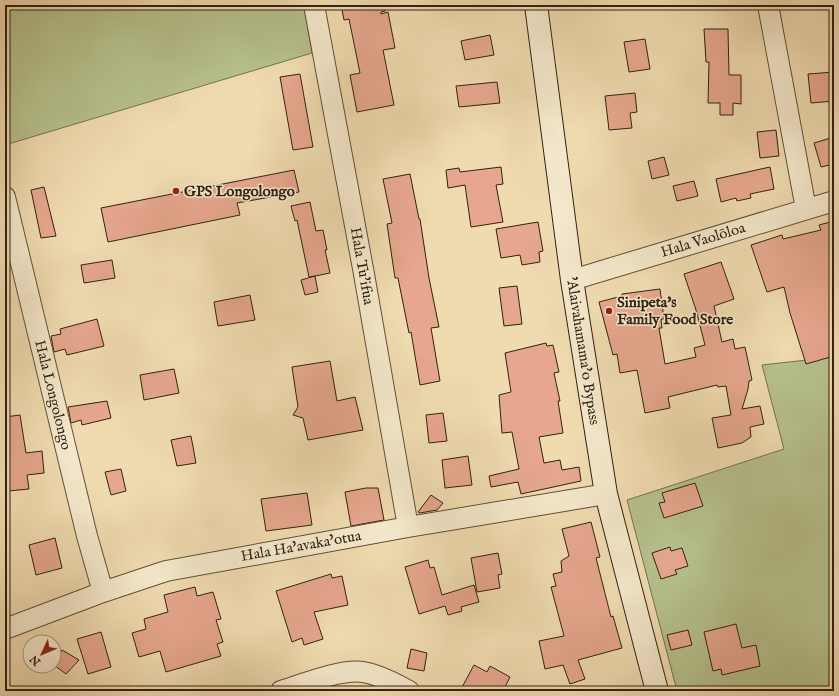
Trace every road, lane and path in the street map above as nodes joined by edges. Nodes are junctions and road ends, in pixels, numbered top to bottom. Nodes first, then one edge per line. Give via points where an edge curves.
1 (314, 5) edge
2 (536, 5) edge
3 (768, 5) edge
4 (5, 197) edge
5 (834, 201) edge
6 (806, 209) junction
7 (572, 280) junction
8 (606, 494) junction
9 (408, 527) junction
10 (103, 592) junction
11 (5, 629) edge
12 (281, 691) edge
13 (409, 691) edge
14 (657, 691) edge

1 - 9 street, Hala Tu'ifua
2 - 7 main road, 'Alaivahamama'o Bypass
3 - 6 street
4 - 10 street, Hala Longolongo via 87,536
5 - 6 street, Hala Vaolōloa
6 - 7 street, Hala Vaolōloa
7 - 8 main road, 'Alaivahamama'o Bypass
8 - 9 street, Hala Ha'avaka'otua
8 - 14 main road, 'Alaivahamama'o Bypass
9 - 10 street, Hala Ha'avaka'otua via 166,571
10 - 11 street, Hala Ha'avaka'otua
12 - 13 street via 330,676 362,672 387,679

